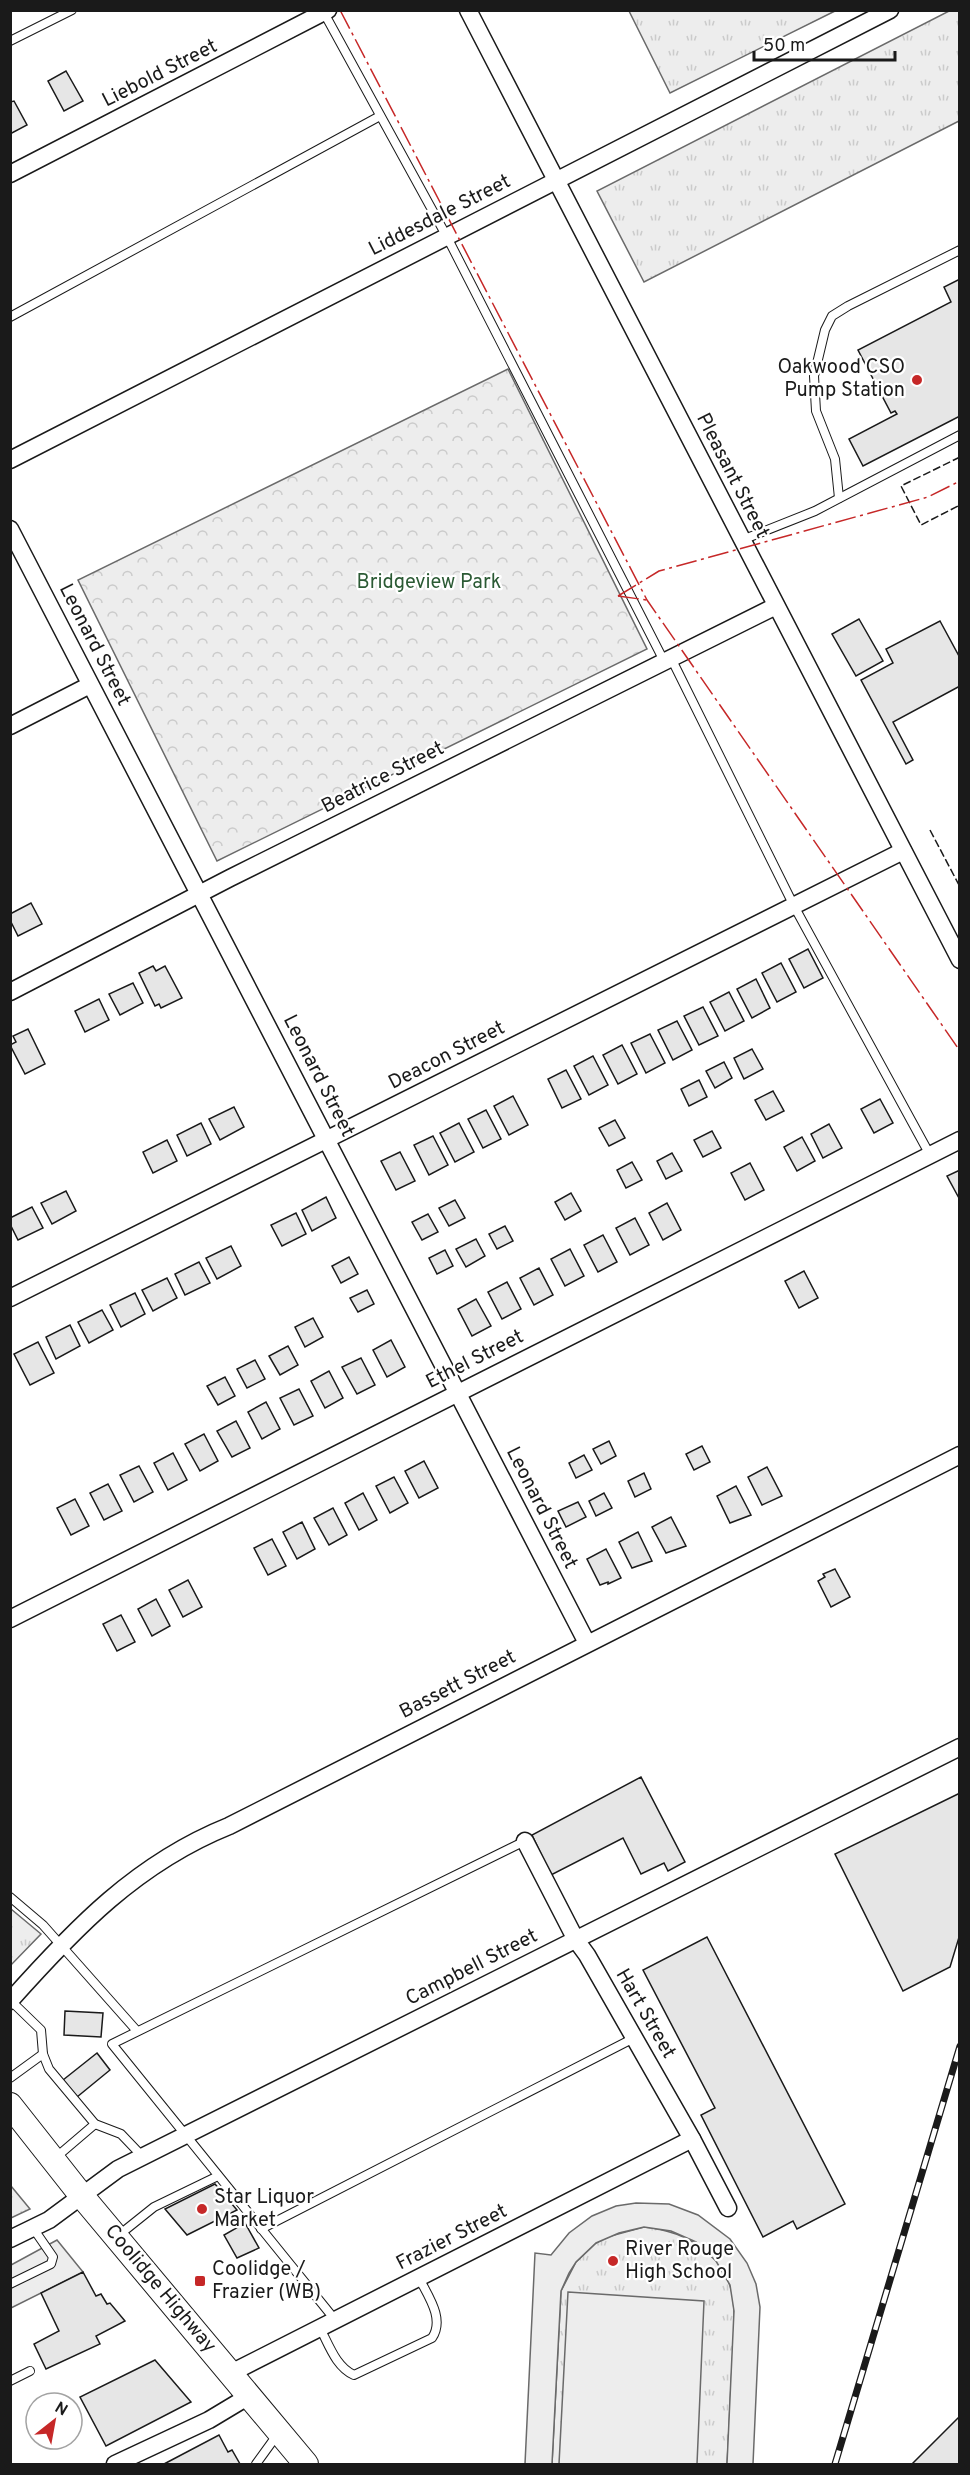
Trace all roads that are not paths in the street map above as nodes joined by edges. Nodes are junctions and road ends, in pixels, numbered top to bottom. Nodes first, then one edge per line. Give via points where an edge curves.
1 (72, 10) edge
2 (468, 10) edge
3 (890, 10) edge
4 (325, 11) edge
5 (10, 41) edge
6 (380, 116) junction
7 (10, 174) edge
8 (556, 180) junction
9 (447, 237) junction
10 (960, 250) edge
11 (10, 317) edge
12 (960, 435) edge
13 (10, 460) edge
14 (839, 498) junction
15 (10, 529) edge
16 (742, 540) junction
17 (776, 606) junction
18 (667, 660) junction
19 (90, 685) junction
20 (10, 726) edge
21 (903, 851) junction
22 (200, 895) junction
23 (794, 906) junction
24 (960, 960) edge
25 (10, 992) edge
26 (327, 1140) junction
27 (960, 1140) edge
28 (930, 1155) junction
29 (10, 1298) edge
30 (457, 1392) junction
31 (960, 1455) edge
32 (10, 1619) edge
33 (587, 1643) junction
34 (960, 1747) edge
35 (525, 1841) joint
36 (10, 1897) edge
37 (576, 1940) junction
38 (60, 1945) junction
39 (11, 2001) edge
40 (137, 2031) junction
41 (634, 2038) junction
42 (44, 2054) junction
43 (10, 2078) edge
44 (13, 2108) edge
45 (95, 2124) junction
46 (186, 2135) junction
47 (692, 2139) junction
48 (143, 2157) junction
49 (54, 2160) junction
50 (218, 2176) junction
51 (81, 2195) junction
52 (728, 2208) dead end
53 (33, 2228) junction
54 (261, 2229) junction
55 (117, 2237) junction
56 (10, 2239) edge
57 (419, 2278) junction
58 (10, 2284) edge
59 (336, 2320) junction
60 (320, 2328) junction
61 (30, 2371) dead end
62 (231, 2373) junction
63 (10, 2381) edge
64 (249, 2396) junction
65 (279, 2432) junction
66 (114, 2464) edge
67 (256, 2464) edge
68 (306, 2464) edge

1 - 5 lane
2 - 8 street, Pleasant Street
3 - 8 street, Liddesdale Street
4 - 6 lane
4 - 7 street, Liebold Street
6 - 9 lane
6 - 11 lane
8 - 9 street, Liddesdale Street
8 - 16 street, Pleasant Street
9 - 13 street, Liddesdale Street
9 - 18 lane
10 - 14 lane via 848,306 832,316 825,330 814,376 816,411 836,459
12 - 14 lane
14 - 16 lane via 815,512
15 - 19 street, Leonard Street
16 - 17 street, Pleasant Street
17 - 18 street, Beatrice Street
17 - 21 street, Pleasant Street
18 - 22 street, Beatrice Street
18 - 23 lane
19 - 20 street
19 - 22 street, Leonard Street
21 - 23 street, Deacon Street
21 - 24 street, Pleasant Street
22 - 25 street, Beatrice Street
22 - 26 street, Leonard Street
23 - 26 street, Deacon Street
23 - 28 lane
26 - 29 street, Deacon Street
26 - 30 street, Leonard Street
27 - 28 street, Ethel Street
28 - 30 street, Ethel Street
30 - 32 street, Ethel Street
30 - 33 street, Leonard Street
31 - 33 street, Bassett Street
33 - 38 street, Bassett Street via 229,1826 194,1840 118,1893
34 - 37 street, Campbell Street
35 - 37 street, Hart Street
35 - 40 lane
36 - 38 lane
37 - 41 street, Hart Street
37 - 46 street, Campbell Street
38 - 39 street, Bassett Street
38 - 40 lane
39 - 42 lane via 41,2030
40 - 46 lane via 112,2044
41 - 47 street, Hart Street
41 - 54 lane
42 - 43 lane
42 - 45 lane via 49,2068
44 - 49 main road, Coolidge Highway
45 - 48 lane via 120,2134
45 - 49 lane
46 - 48 street, Campbell Street
46 - 50 lane
47 - 52 street, Hart Street
47 - 57 street, Frazier Street
48 - 51 street, Campbell Street
49 - 51 main road, Coolidge Highway
50 - 54 lane
50 - 55 lane via 154,2207
51 - 53 street, Campbell Street
51 - 55 main road, Coolidge Highway
53 - 56 street, Campbell Street
53 - 58 lane via 53,2257 51,2264
54 - 59 lane
55 - 62 main road, Coolidge Highway
57 - 59 street, Frazier Street
57 - 60 lane via 437,2317 432,2338 354,2374 338,2363
59 - 60 street, Frazier Street
60 - 62 street, Frazier Street
61 - 63 lane
62 - 64 main road, Coolidge Highway
64 - 65 main road, Coolidge Highway
64 - 66 street via 209,2420
65 - 67 lane
65 - 68 main road, Coolidge Highway

